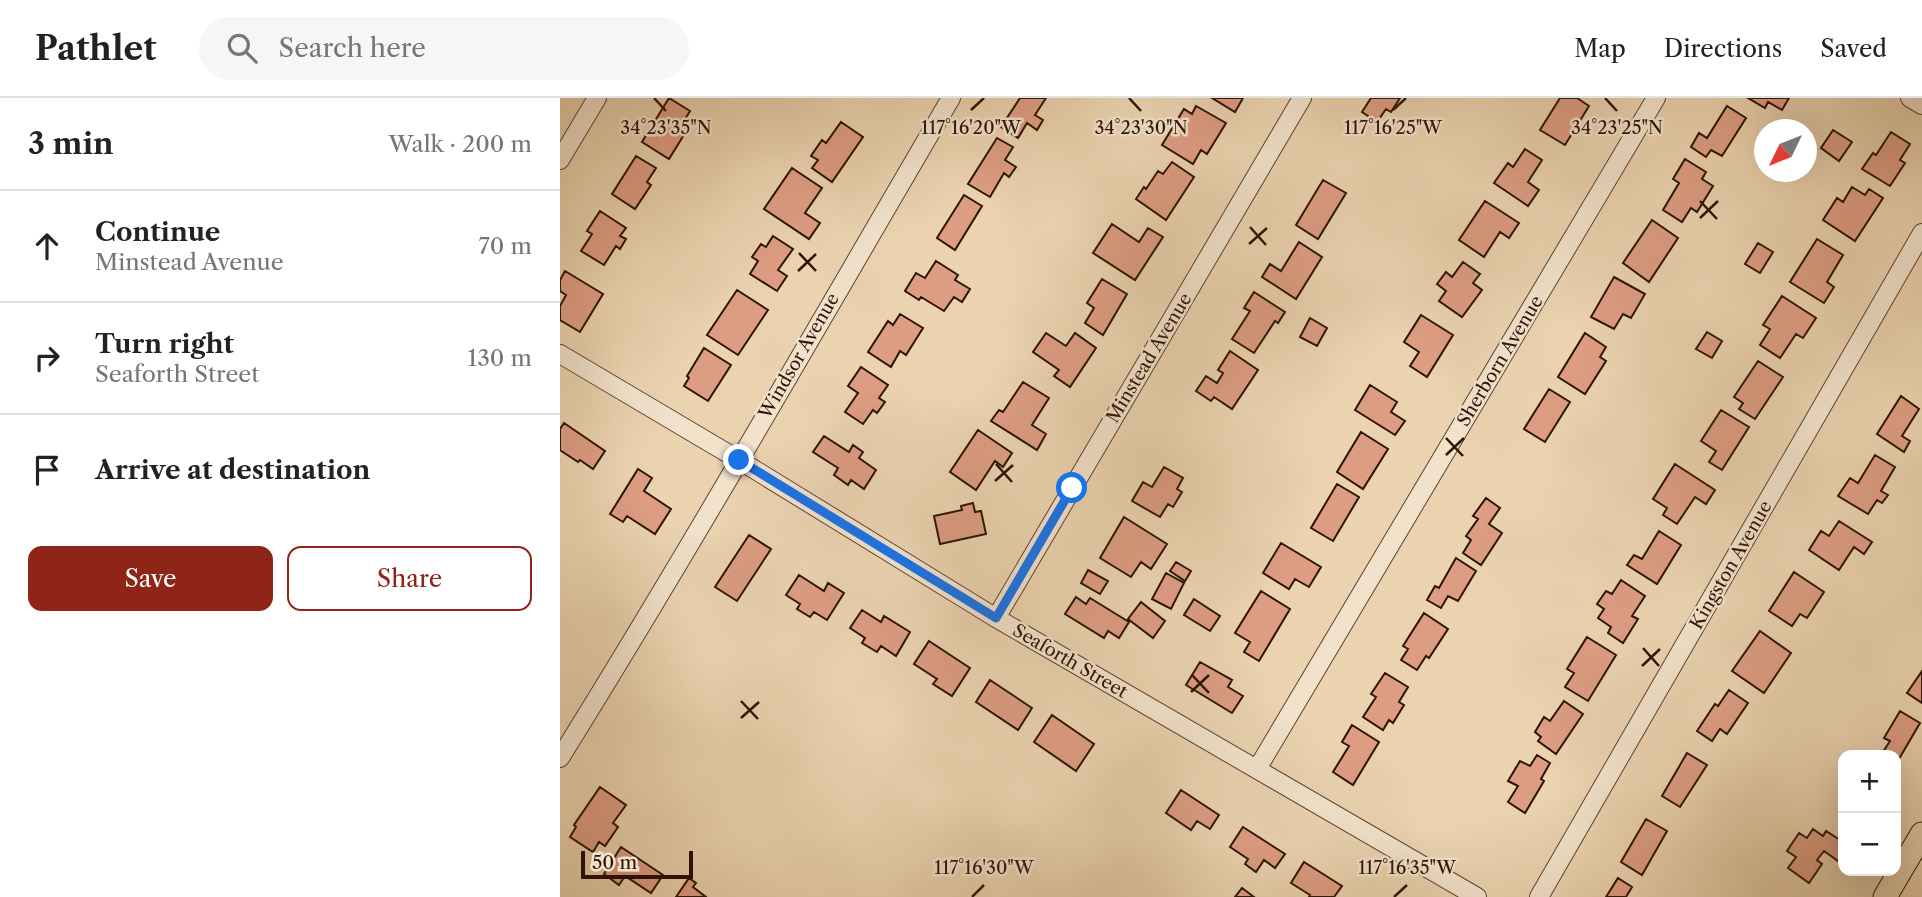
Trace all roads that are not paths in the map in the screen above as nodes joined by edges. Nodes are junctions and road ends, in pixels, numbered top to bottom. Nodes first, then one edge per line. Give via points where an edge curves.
1 (597, 98) edge
2 (951, 98) edge
3 (1302, 98) edge
4 (1657, 98) edge
5 (1910, 98) edge
6 (1922, 105) edge
7 (560, 160) edge
8 (1922, 233) edge
9 (560, 354) edge
10 (739, 460) junction
11 (996, 618) junction
12 (560, 758) edge
13 (1257, 769) junction
14 (1922, 834) edge
15 (1477, 897) edge
16 (1539, 897) edge
17 (1885, 897) edge

1 - 7 street
2 - 10 street, Windsor Avenue
3 - 11 street, Minstead Avenue
4 - 13 street, Sherborn Avenue
5 - 6 street
8 - 16 street, Kingston Avenue
9 - 10 street, Seaforth Street
10 - 11 street, Seaforth Street
10 - 12 street, Windsor Avenue
11 - 13 street, Seaforth Street
13 - 15 street, Seaforth Street
14 - 17 main road

